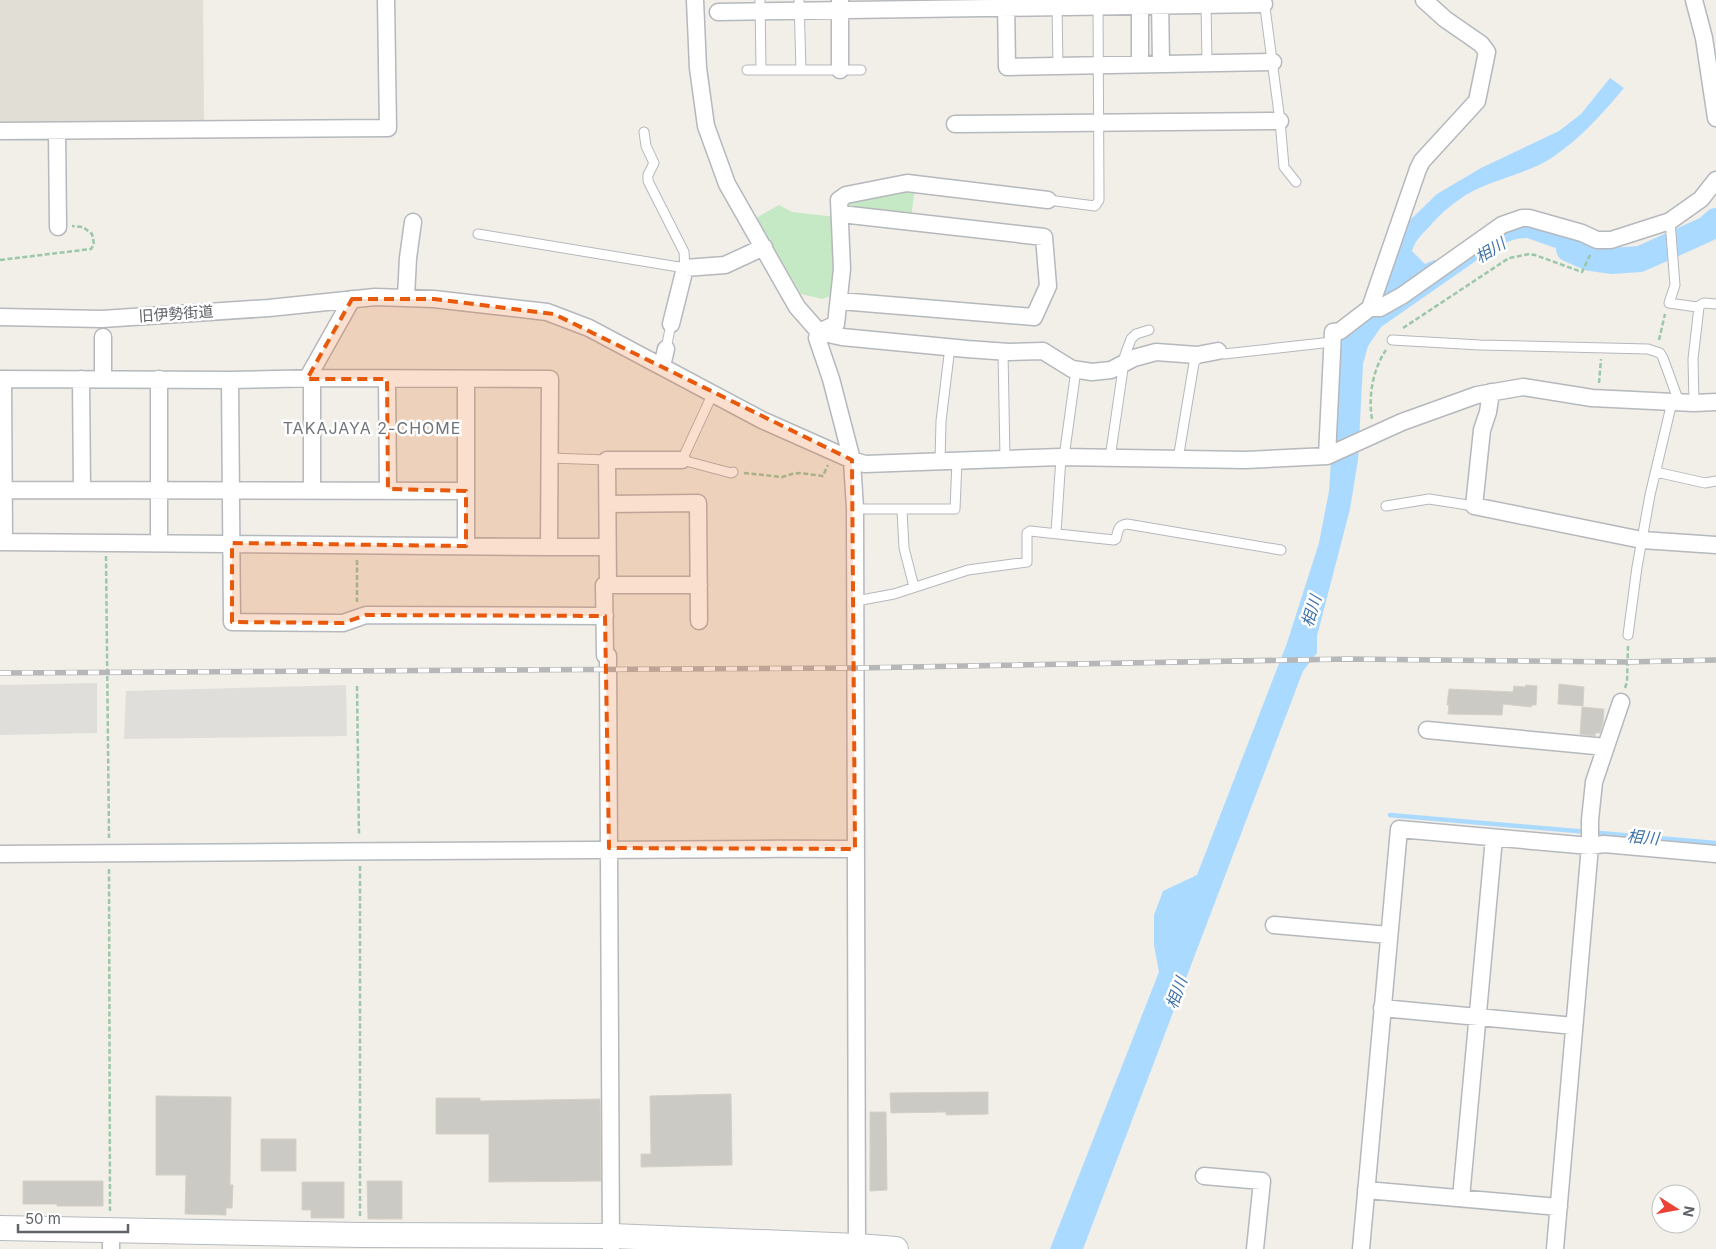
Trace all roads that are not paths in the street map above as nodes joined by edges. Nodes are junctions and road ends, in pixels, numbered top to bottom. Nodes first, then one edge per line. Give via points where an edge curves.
1 (386, 0) edge
2 (695, 0) edge
3 (1424, 0) edge
4 (1694, 0) edge
5 (1160, 2) edge
6 (1206, 2) edge
7 (1264, 2) edge
8 (1057, 3) edge
9 (1098, 3) edge
10 (1140, 3) edge
11 (907, 4) edge
12 (949, 4) edge
13 (1006, 4) edge
14 (840, 5) edge
15 (718, 6) edge
16 (760, 6) edge
17 (800, 6) edge
18 (1273, 62) junction
19 (1208, 63) junction
20 (1099, 64) junction
21 (1140, 64) junction
22 (1161, 64) junction
23 (1058, 66) junction
24 (747, 70) dead end
25 (761, 70) junction
26 (801, 70) junction
27 (840, 70) junction
28 (860, 70) dead end
29 (1716, 118) edge
30 (1280, 121) junction
31 (1100, 122) junction
32 (955, 124) dead end
33 (0, 131) edge
34 (57, 131) junction
35 (644, 132) dead end
36 (1716, 180) edge
37 (1296, 182) dead end
38 (1048, 200) joint
39 (841, 214) junction
40 (1670, 221) junction
41 (413, 222) dead end
42 (58, 227) road end
43 (478, 234) dead end
44 (764, 247) junction
45 (685, 268) junction
46 (406, 297) junction
47 (352, 299) junction
48 (840, 301) junction
49 (1716, 304) edge
50 (1699, 307) junction
51 (1370, 308) junction
52 (0, 318) edge
53 (671, 324) joint
54 (102, 327) junction
55 (1149, 330) dead end
56 (819, 332) junction
57 (1392, 340) road end
58 (1332, 342) junction
59 (950, 347) junction
60 (666, 349) joint
61 (1218, 351) joint
62 (1003, 352) junction
63 (1200, 354) junction
64 (1124, 363) junction
65 (662, 366) junction
66 (1076, 370) junction
67 (466, 378) junction
68 (2, 379) edge
69 (81, 379) junction
70 (103, 379) junction
71 (159, 379) junction
72 (310, 379) junction
73 (387, 379) junction
74 (230, 380) junction
75 (1491, 392) junction
76 (713, 393) junction
77 (1681, 402) junction
78 (1716, 402) edge
79 (1327, 456) junction
80 (1063, 457) junction
81 (550, 458) junction
82 (1005, 458) junction
83 (1110, 458) junction
84 (1178, 459) junction
85 (607, 460) junction
86 (682, 460) junction
87 (852, 460) junction
88 (940, 461) junction
89 (957, 461) junction
90 (733, 472) road end
91 (1656, 472) junction
92 (1716, 481) edge
93 (388, 489) junction
94 (2, 490) edge
95 (82, 490) junction
96 (312, 490) junction
97 (466, 490) junction
98 (159, 491) junction
99 (232, 491) junction
100 (608, 504) junction
101 (1386, 506) dead end
102 (1474, 506) junction
103 (855, 509) junction
104 (902, 510) junction
105 (1056, 534) junction
106 (1642, 540) junction
107 (2, 542) edge
108 (160, 543) junction
109 (232, 543) junction
110 (1716, 545) edge
111 (466, 546) junction
112 (549, 547) junction
113 (607, 547) junction
114 (1281, 550) dead end
115 (608, 585) junction
116 (699, 585) junction
117 (914, 587) junction
118 (856, 602) junction
119 (604, 616) junction
120 (699, 621) dead end
121 (1628, 635) road end
122 (1621, 702) road end
123 (1427, 730) dead end
124 (1606, 747) junction
125 (1590, 837) junction
126 (1494, 838) junction
127 (609, 848) junction
128 (855, 849) junction
129 (0, 854) edge
130 (1716, 854) edge
131 (1274, 925) dead end
132 (1389, 935) junction
133 (1382, 1008) junction
134 (1478, 1017) junction
135 (1574, 1026) junction
136 (1204, 1176) dead end
137 (1366, 1190) junction
138 (1461, 1198) junction
139 (1558, 1207) junction
140 (0, 1228) edge
141 (111, 1239) edge
142 (612, 1243) edge
143 (857, 1247) edge
144 (896, 1249) edge
145 (1255, 1249) edge
146 (1361, 1249) edge
147 (1555, 1249) edge

1 - 34 street via 388,128
2 - 44 street via 698,68 706,126 727,184
3 - 51 street via 1487,52 1477,101 1418,169
4 - 29 street via 1704,38
5 - 6 street
5 - 10 street
5 - 22 street
6 - 7 street
6 - 19 lane
7 - 18 lane
8 - 9 street
8 - 13 street
8 - 23 lane
9 - 10 street
9 - 20 lane
10 - 21 street
11 - 12 street
11 - 14 street
12 - 13 street
13 - 23 street via 1007,67
14 - 17 street
14 - 27 street
15 - 16 street
16 - 17 street
16 - 25 lane
17 - 26 lane
18 - 19 street
18 - 30 lane
19 - 22 street
20 - 21 street
20 - 23 street
20 - 31 lane
21 - 22 street
24 - 25 lane
25 - 26 lane
26 - 27 lane
27 - 28 lane
30 - 31 street
30 - 37 lane via 1284,166
31 - 32 street
31 - 38 lane via 1098,203 1095,206
33 - 34 street
34 - 42 street
35 - 45 lane via 654,163 648,181 684,252
36 - 40 street via 1701,199
38 - 39 street via 900,184 846,195 839,200
39 - 48 street
39 - 48 street via 1044,237 1048,286 1034,317
40 - 50 lane via 1675,285 1669,303
40 - 51 street via 1603,241 1555,224 1522,218 1502,225 1380,308
41 - 46 street
43 - 45 lane
44 - 45 street via 725,265
44 - 56 street via 797,307
45 - 53 street
46 - 47 street, 旧伊勢街道
46 - 65 street, 旧伊勢街道 via 547,312 589,328
47 - 54 street, 旧伊勢街道
47 - 72 street
48 - 56 street via 836,324
49 - 50 lane via 1704,303
50 - 77 lane via 1693,359
51 - 58 street via 1340,331 1333,332
52 - 54 street, 旧伊勢街道
53 - 60 lane
54 - 70 street
55 - 64 lane via 1131,339
56 - 59 street
56 - 87 street via 817,338
57 - 77 lane via 1648,349 1660,353
58 - 61 lane via 1224,354
58 - 79 street
59 - 62 street
59 - 88 lane
60 - 65 street
61 - 63 street
62 - 66 street via 1042,351
62 - 82 lane
63 - 64 street via 1156,352
63 - 84 lane via 1194,363
64 - 66 street via 1106,370
64 - 83 lane
65 - 76 street, 旧伊勢街道
66 - 80 lane
67 - 73 street
67 - 81 street via 550,379
67 - 97 street
68 - 69 street
68 - 94 street
69 - 70 street
69 - 95 street
70 - 71 street
71 - 74 street
71 - 98 street
72 - 73 street
72 - 74 street
72 - 96 street
73 - 93 street
74 - 99 street
75 - 77 street via 1523,387 1598,398
75 - 79 street via 1402,422
75 - 102 street via 1482,430
76 - 86 lane
76 - 87 street, 旧伊勢街道 via 762,420
77 - 78 street
77 - 91 lane
79 - 84 street, 旧伊勢街道
80 - 82 street, 旧伊勢街道
80 - 83 street, 旧伊勢街道
80 - 105 lane
81 - 85 lane
81 - 112 street
82 - 89 street, 旧伊勢街道
83 - 84 street, 旧伊勢街道
85 - 86 street
85 - 100 street
86 - 90 lane
87 - 88 street, 旧伊勢街道 via 865,464
87 - 103 street
88 - 89 street, 旧伊勢街道
89 - 104 lane via 955,509
91 - 92 lane via 1705,484
91 - 106 lane
93 - 96 street
93 - 97 street
94 - 95 street
94 - 107 street
95 - 98 street
96 - 99 street
97 - 111 street
98 - 99 street
98 - 108 street
99 - 109 street
100 - 113 street
100 - 116 street via 698,504
101 - 102 lane via 1429,499
102 - 106 street
103 - 104 lane
103 - 118 street
104 - 117 lane via 904,548
105 - 114 lane via 1114,540 1119,527 1127,524
105 - 117 lane via 1027,531 1027,562 968,570
106 - 110 street
106 - 121 lane
107 - 108 street
108 - 109 street
109 - 111 street
109 - 119 street via 232,622 343,623 366,615
111 - 112 street
112 - 113 street
113 - 115 street
115 - 116 street
115 - 119 street via 604,584
116 - 120 street
117 - 118 lane
118 - 128 street
119 - 127 street via 605,655 608,656
122 - 124 street
123 - 124 street
124 - 125 street via 1594,782
125 - 126 street
125 - 130 street via 1604,844
125 - 135 street
126 - 132 street via 1399,829
126 - 134 street
127 - 128 street
127 - 129 street
127 - 142 street
128 - 143 street
131 - 132 street
132 - 133 street
133 - 134 street
133 - 137 street
134 - 135 street
134 - 138 street
135 - 139 street
136 - 145 street via 1262,1181
137 - 138 street
137 - 146 street
138 - 139 street
139 - 147 street
140 - 141 street
141 - 142 street via 360,1235
142 - 143 street
143 - 144 street

